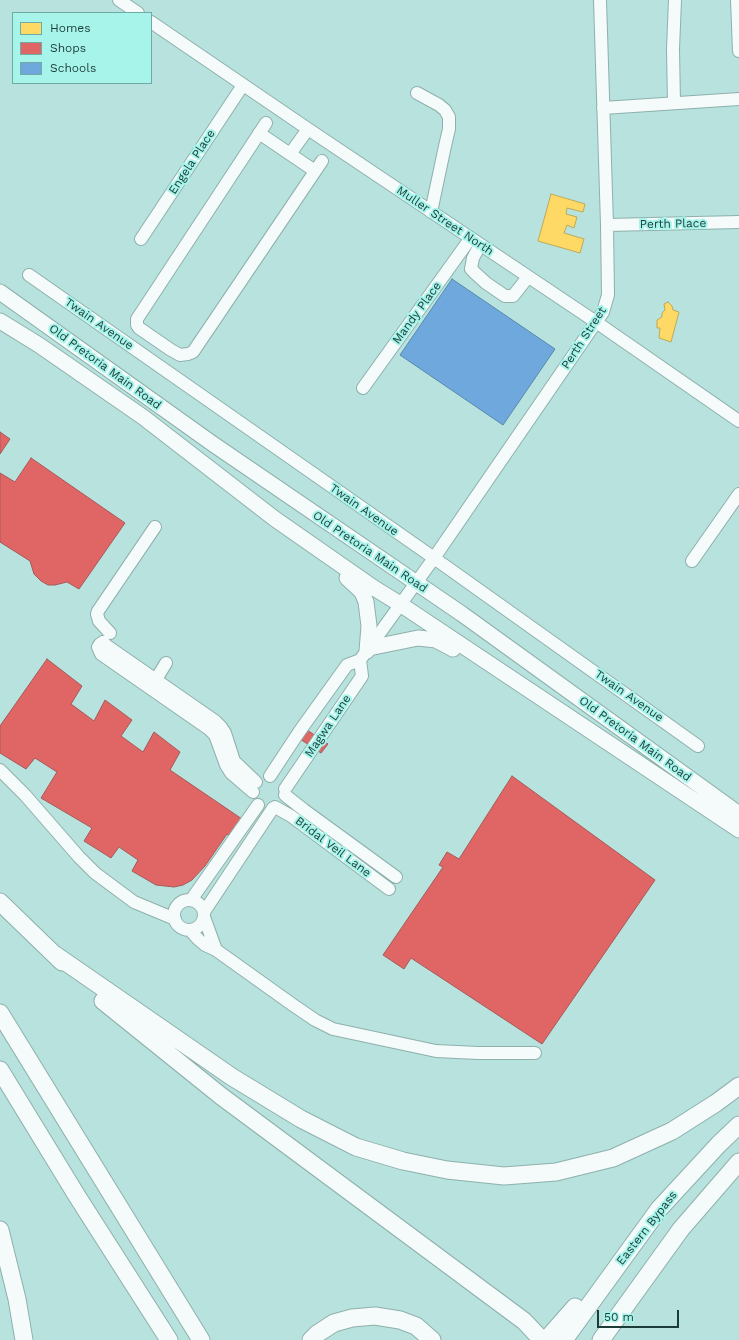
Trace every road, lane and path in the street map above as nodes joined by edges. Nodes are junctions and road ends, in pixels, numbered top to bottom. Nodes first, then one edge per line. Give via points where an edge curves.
1 (119, 0) edge
2 (600, 0) edge
3 (675, 0) edge
4 (737, 0) edge
5 (137, 12) edge
6 (152, 23) edge
7 (739, 51) edge
8 (243, 85) junction
9 (417, 94) dead end
10 (739, 99) edge
11 (674, 103) junction
12 (603, 108) junction
13 (266, 123) dead end
14 (308, 129) junction
15 (259, 133) junction
16 (290, 154) junction
17 (431, 212) junction
18 (739, 222) edge
19 (607, 225) junction
20 (141, 239) dead end
21 (475, 242) junction
22 (29, 275) dead end
23 (528, 277) junction
24 (0, 292) edge
25 (0, 321) edge
26 (596, 322) junction
27 (363, 388) dead end
28 (739, 421) edge
29 (739, 494) edge
30 (156, 527) dead end
31 (292, 530) junction
32 (434, 558) junction
33 (692, 561) dead end
34 (416, 583) junction
35 (400, 604) junction
36 (110, 633) dead end
37 (366, 653) junction
38 (166, 663) dead end
39 (514, 680) junction
40 (698, 746) dead end
41 (0, 770) edge
42 (270, 776) junction
43 (254, 787) junction
44 (285, 792) junction
45 (258, 804) junction
46 (274, 808) junction
47 (739, 814) edge
48 (739, 830) edge
49 (337, 834) junction
50 (329, 844) junction
51 (396, 877) dead end
52 (389, 889) dead end
53 (191, 900) junction
54 (0, 902) edge
55 (177, 905) junction
56 (154, 911) junction
57 (204, 915) junction
58 (175, 919) junction
59 (190, 930) junction
60 (216, 950) junction
61 (54, 954) junction
62 (0, 1014) edge
63 (535, 1053) dead end
64 (0, 1070) edge
65 (739, 1086) edge
66 (739, 1125) edge
67 (739, 1162) edge
68 (659, 1209) junction
69 (0, 1230) edge
70 (24, 1340) edge
71 (169, 1340) edge
72 (201, 1340) edge
73 (311, 1340) edge
74 (432, 1340) edge
75 (542, 1340) edge
76 (546, 1340) edge
77 (564, 1340) edge
78 (600, 1340) edge

1 - 5 street
2 - 12 street, Perth Street
3 - 11 street
4 - 7 street
6 - 8 street, Muller Street North
8 - 14 street, Muller Street North
8 - 20 street, Engela Place
9 - 17 street via 439,105 449,117 446,146
10 - 11 street
11 - 12 street
12 - 19 street, Perth Street
13 - 15 street
14 - 16 street
14 - 17 street, Muller Street North
15 - 16 street
15 - 16 street via 137,319 139,328 171,350 180,355 193,352 319,166
17 - 21 street, Muller Street North
18 - 19 street, Perth Place
19 - 26 street, Perth Street via 608,295 605,308
21 - 23 street, Muller Street North
21 - 23 street via 471,269 505,296 513,296
21 - 27 street, Mandy Place
22 - 32 street, Twain Avenue
23 - 26 street, Muller Street North
24 - 34 main road, Old Pretoria Main Road via 212,444
25 - 31 main road, Old Pretoria Main Road via 143,417
26 - 28 street, Muller Street North
26 - 32 street, Perth Street
29 - 33 street
30 - 36 street via 98,611 99,621
31 - 35 main road, Old Pretoria Main Road
31 - 37 main road via 362,592 368,610
32 - 34 street, Perth Street
32 - 40 street, Twain Avenue
34 - 35 street, Perth Street
34 - 47 main road, Old Pretoria Main Road
35 - 37 street, Magwa Lane
35 - 39 main road, Old Pretoria Main Road
37 - 39 main road via 418,638 432,639
37 - 42 street, Magwa Lane via 347,665
37 - 44 street, Magwa Lane via 362,676
38 - 43 street via 153,684 215,735 226,752 226,765 231,773
39 - 48 main road, Old Pretoria Main Road
41 - 56 street via 95,873 134,902
42 - 43 street via 260,778
42 - 44 street via 280,780
43 - 45 street via 253,797
44 - 46 street, Magwa Lane via 283,800
44 - 49 street, Bridal Veil Lane
45 - 46 street via 264,808
45 - 53 street
46 - 50 street, Bridal Veil Lane via 292,816
46 - 57 street, Magwa Lane
49 - 50 street
49 - 51 street, Bridal Veil Lane
50 - 52 street, Bridal Veil Lane
53 - 55 street
53 - 57 street via 199,904
54 - 61 highway
55 - 56 street
55 - 58 street
56 - 58 street
57 - 59 street via 199,926
57 - 60 street
58 - 59 street via 181,927
59 - 60 street via 205,945
60 - 63 street via 315,1020 333,1029 436,1051
61 - 65 highway via 232,1077 301,1120 356,1147 403,1161 447,1170 504,1176 556,1172 613,1158 672,1131
61 - 75 highway via 99,998 221,1096 524,1321
62 - 72 highway
64 - 71 highway
66 - 68 highway, Eastern Bypass
67 - 78 highway via 681,1229
68 - 76 highway
68 - 77 highway, Eastern Bypass
69 - 70 highway
73 - 74 highway via 334,1323 375,1316 400,1320 416,1326

